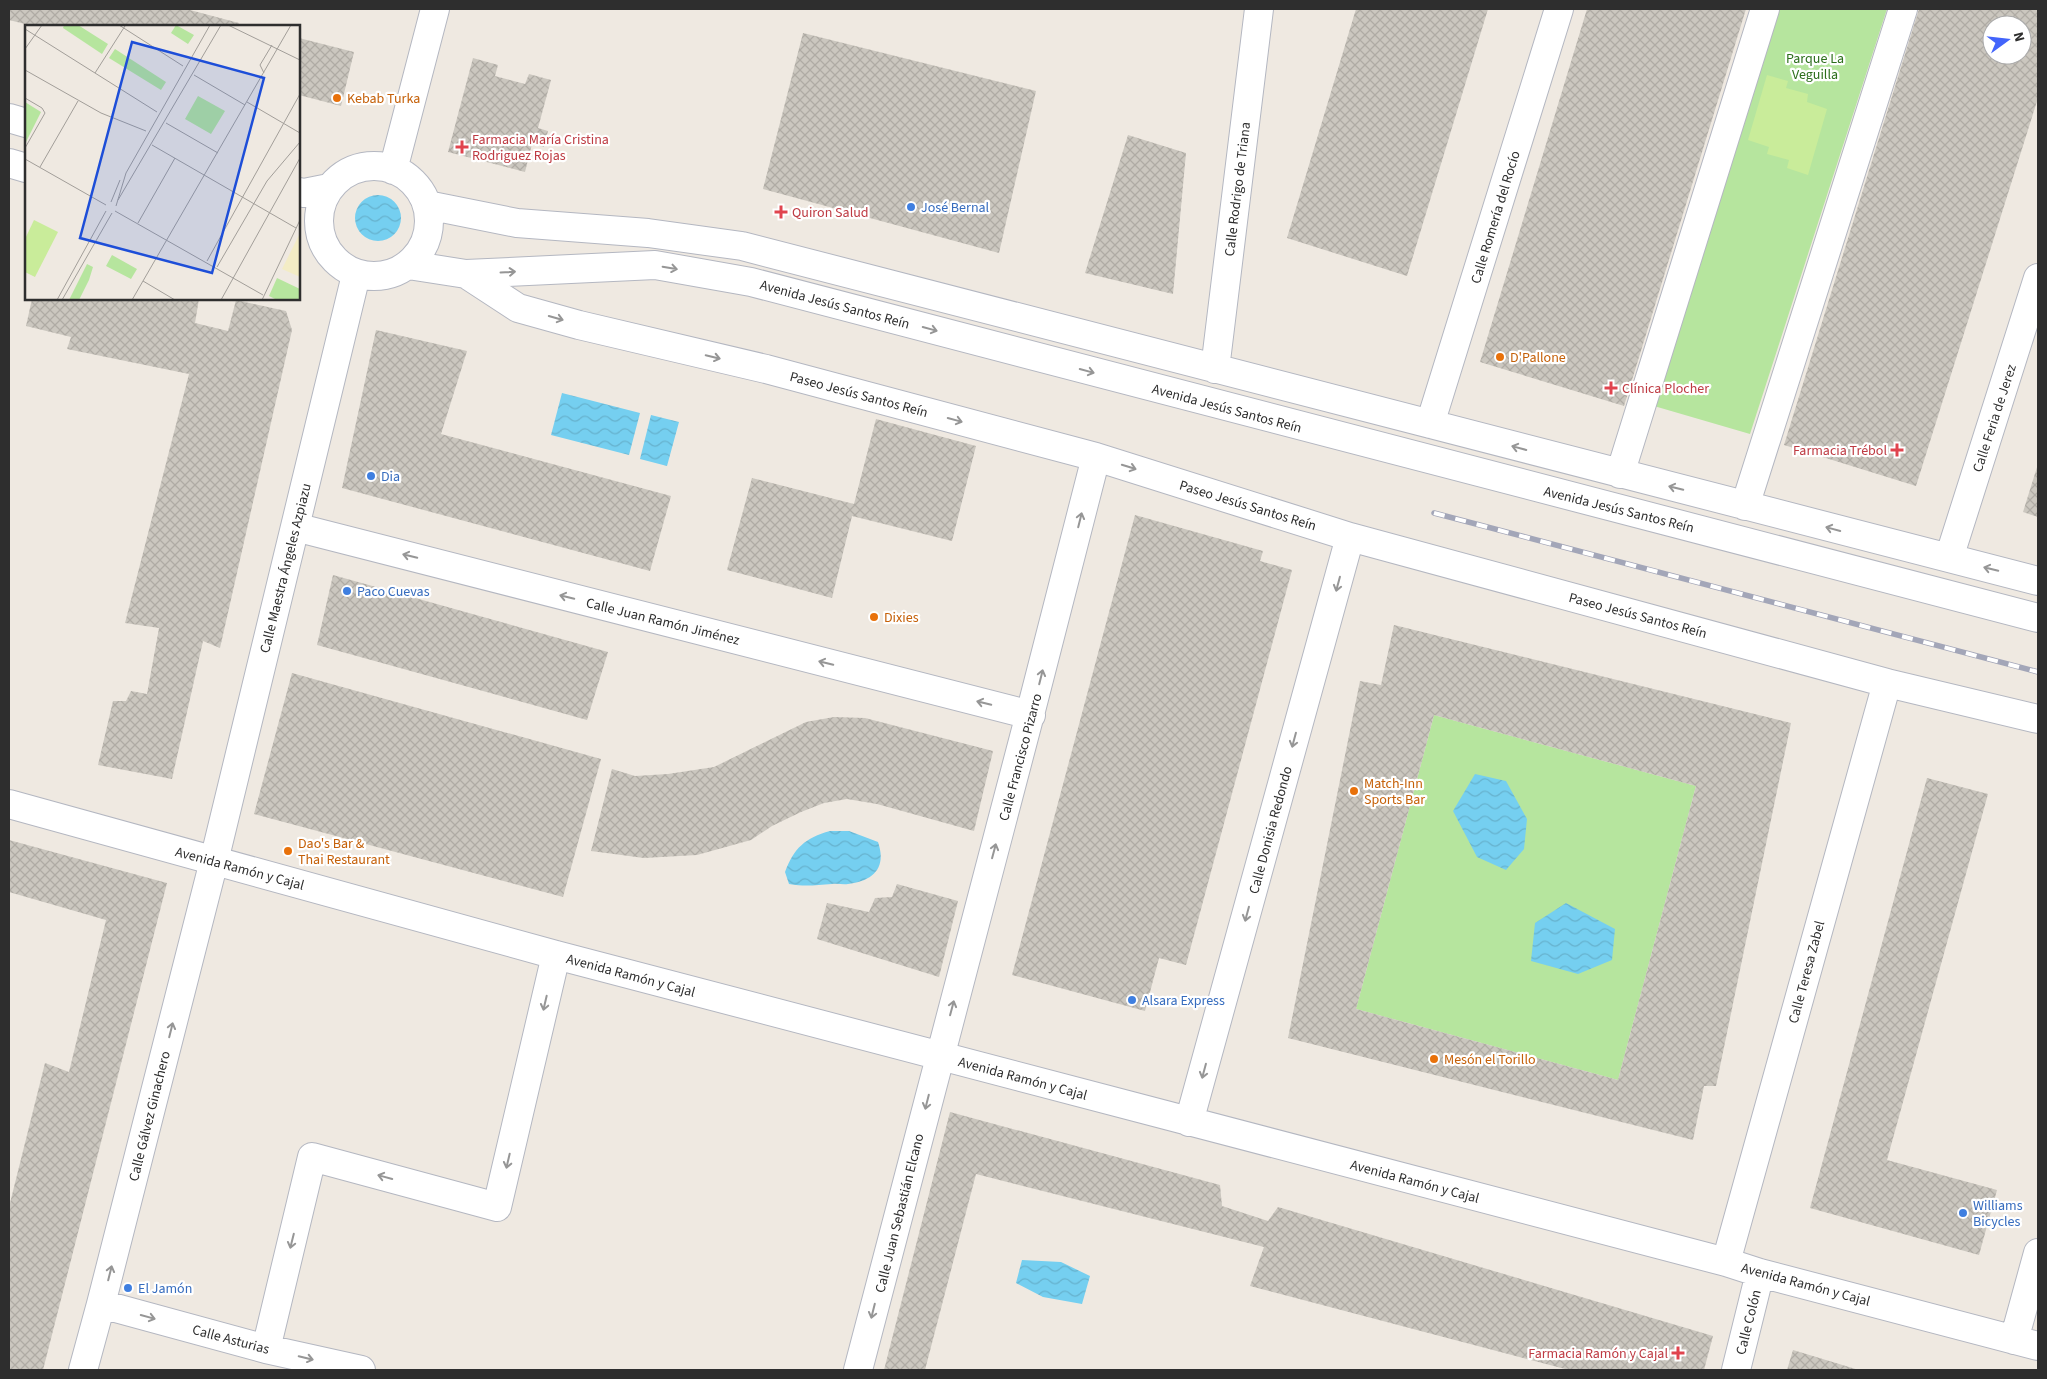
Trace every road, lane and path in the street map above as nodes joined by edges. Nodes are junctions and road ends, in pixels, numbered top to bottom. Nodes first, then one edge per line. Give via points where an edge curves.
1 (435, 9) edge
2 (1260, 9) edge
3 (1559, 9) edge
4 (1765, 9) edge
5 (1903, 9) edge
6 (9, 118) edge
7 (25, 123) edge
8 (9, 163) edge
9 (25, 168) edge
10 (393, 170) junction
11 (329, 188) junction
12 (300, 192) edge
13 (427, 205) junction
14 (300, 239) edge
15 (325, 246) junction
16 (408, 265) junction
17 (466, 274) junction
18 (356, 275) junction
19 (2038, 278) edge
20 (1215, 368) junction
21 (1430, 424) junction
22 (1096, 457) junction
23 (1620, 474) junction
24 (1745, 506) junction
25 (295, 527) junction
26 (1350, 537) junction
27 (1949, 558) junction
28 (2038, 581) edge
29 (2038, 618) edge
30 (1887, 683) junction
31 (1031, 715) junction
32 (2038, 719) edge
33 (9, 804) edge
34 (214, 861) junction
35 (556, 956) junction
36 (939, 1055) junction
37 (1190, 1122) junction
38 (2038, 1253) edge
39 (1726, 1262) junction
40 (1760, 1273) junction
41 (101, 1304) junction
42 (2026, 1343) edge
43 (266, 1349) junction
44 (83, 1370) edge
45 (361, 1370) edge
46 (858, 1370) edge
47 (1736, 1370) edge

1 - 10 street
2 - 20 street, Calle Rodrigo de Triana
3 - 21 street, Calle Romería del Rocío
4 - 23 street
5 - 24 street
6 - 7 street
8 - 9 street
10 - 11 street via 384,166 356,168
10 - 13 street via 419,188
11 - 12 street
11 - 15 street via 319,217
13 - 16 street via 427,238
13 - 20 street via 517,223 648,232 742,246
14 - 15 street
15 - 18 street via 334,260
16 - 17 street, Avenida Jesús Santos Reín
16 - 18 street via 394,273 379,276
17 -> 22 street, Paseo Jesús Santos Reín via 518,308 766,369
17 -> 29 street, Avenida Jesús Santos Reín via 655,265 751,282
18 - 25 street, Calle Maestra Ángeles Azpiazu
19 - 27 street, Calle Feria de Jerez
20 - 21 street
23 -> 21 street
22 -> 26 street, Paseo Jesús Santos Reín
31 -> 22 street, Calle Francisco Pizarro
24 -> 23 street
27 -> 24 street
31 -> 25 street, Calle Juan Ramón Jiménez
25 - 34 street, Calle Maestra Ángeles Azpiazu
26 - 30 street, Paseo Jesús Santos Reín
26 -> 37 street, Calle Donisia Redondo
28 -> 27 street
30 - 32 street, Paseo Jesús Santos Reín
30 - 39 street, Calle Teresa Zabel
36 -> 31 street, Calle Francisco Pizarro
33 - 34 street, Avenida Ramón y Cajal
34 - 35 street, Avenida Ramón y Cajal
41 -> 34 street, Calle Gálvez Ginachero
35 - 36 street, Avenida Ramón y Cajal
35 -> 43 street via 497,1207 312,1157
36 - 37 street, Avenida Ramón y Cajal
36 -> 46 street, Calle Juan Sebastián Elcano
37 - 39 street, Avenida Ramón y Cajal
38 - 42 street
39 - 40 street, Avenida Ramón y Cajal
40 - 42 street, Avenida Ramón y Cajal
40 - 47 street, Calle Colón
41 -> 43 street, Calle Asturias
41 - 44 street, Calle Gálvez Ginachero
43 -> 45 street, Calle Asturias

